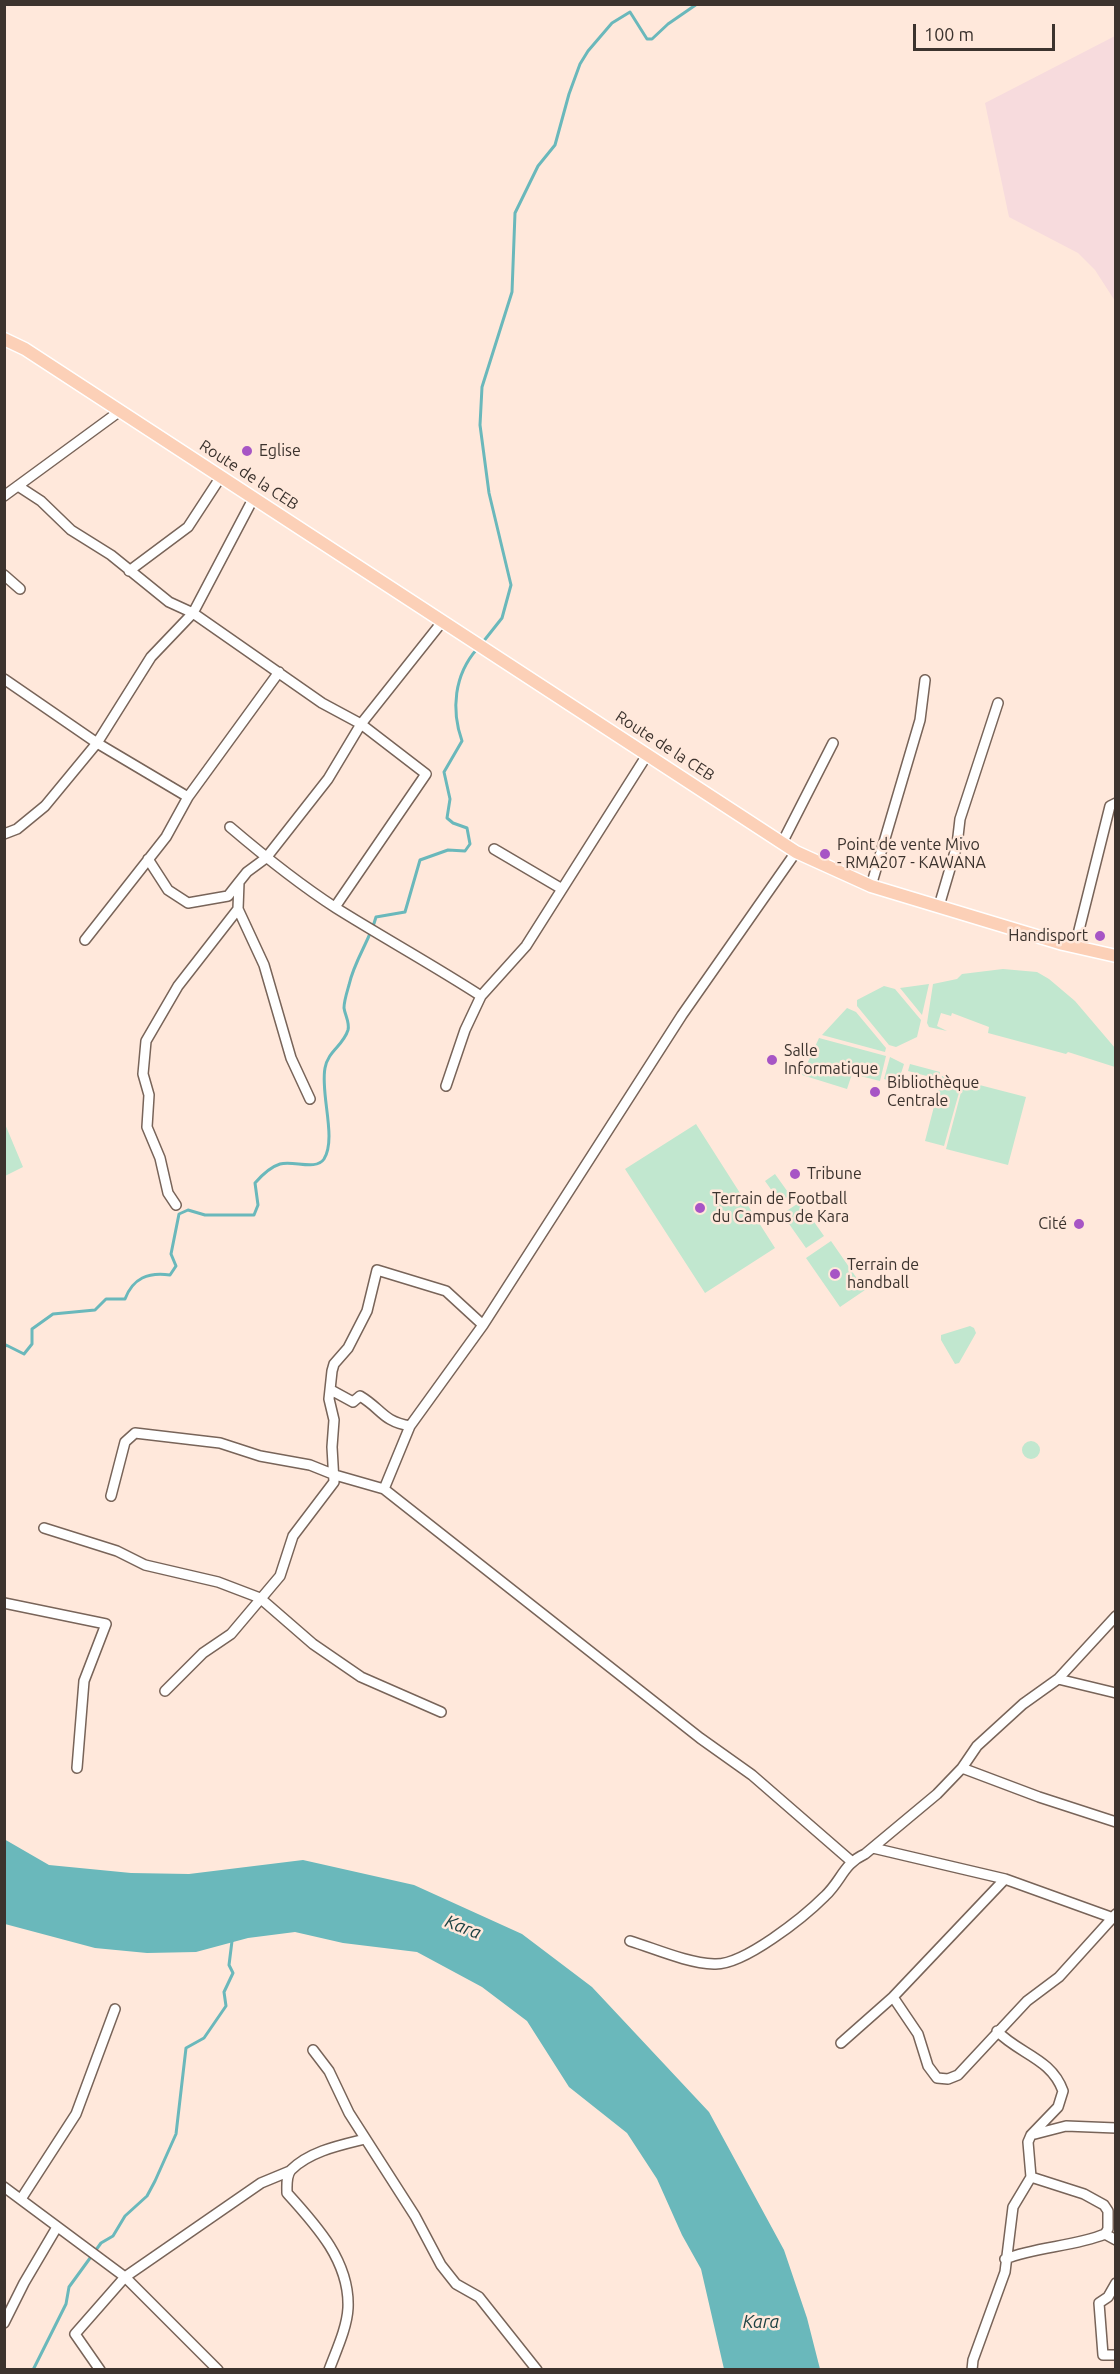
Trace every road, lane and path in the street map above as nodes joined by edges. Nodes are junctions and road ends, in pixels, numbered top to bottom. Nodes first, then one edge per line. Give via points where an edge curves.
1 (4, 339) edge
2 (120, 411) junction
3 (220, 478) junction
4 (18, 486) junction
5 (5, 495) edge
6 (253, 499) junction
7 (129, 571) junction
8 (4, 575) edge
9 (20, 589) dead end
10 (193, 613) junction
11 (442, 622) junction
12 (279, 672) junction
13 (4, 679) edge
14 (926, 680) dead end
15 (998, 703) dead end
16 (361, 724) junction
17 (97, 744) junction
18 (833, 744) dead end
19 (647, 754) junction
20 (188, 797) junction
21 (1116, 803) edge
22 (230, 827) dead end
23 (4, 834) edge
24 (782, 843) junction
25 (494, 849) dead end
26 (796, 852) junction
27 (266, 858) junction
28 (148, 859) junction
29 (239, 882) junction
30 (871, 886) junction
31 (562, 889) junction
32 (939, 906) junction
33 (335, 907) junction
34 (238, 909) junction
35 (85, 940) dead end
36 (1075, 946) junction
37 (1116, 956) edge
38 (481, 996) junction
39 (446, 1086) dead end
40 (310, 1100) dead end
41 (176, 1205) dead end
42 (483, 1325) junction
43 (331, 1390) junction
44 (410, 1426) junction
45 (335, 1475) junction
46 (384, 1489) junction
47 (111, 1496) dead end
48 (44, 1528) dead end
49 (260, 1598) junction
50 (4, 1604) edge
51 (1116, 1616) edge
52 (1058, 1679) junction
53 (165, 1691) dead end
54 (1116, 1693) edge
55 (441, 1712) dead end
56 (76, 1768) dead end
57 (962, 1768) junction
58 (1116, 1822) edge
59 (873, 1848) junction
60 (851, 1861) junction
61 (1005, 1879) junction
62 (1115, 1917) edge
63 (630, 1941) dead end
64 (893, 1997) junction
65 (115, 2009) dead end
66 (997, 2031) junction
67 (841, 2043) dead end
68 (313, 2050) dead end
69 (1116, 2128) edge
70 (1030, 2135) junction
71 (365, 2139) junction
72 (290, 2171) junction
73 (1031, 2177) junction
74 (4, 2187) edge
75 (21, 2199) junction
76 (57, 2227) junction
77 (1105, 2234) junction
78 (1116, 2240) edge
79 (1005, 2259) junction
80 (125, 2277) junction
81 (1116, 2283) edge
82 (4, 2324) edge
83 (1116, 2355) edge
84 (100, 2370) edge
85 (218, 2370) edge
86 (329, 2370) edge
87 (537, 2370) edge
88 (972, 2370) edge

1 - 2 main road, Route de la CEB
2 - 3 main road, Route de la CEB
2 - 4 street
3 - 6 main road, Route de la CEB
3 - 7 street via 188,527
4 - 5 street
4 - 7 street
6 - 10 street
6 - 11 main road, Route de la CEB
7 - 10 street via 169,602
8 - 9 street
10 - 12 street
10 - 17 street via 151,657
11 - 16 street
11 - 19 main road, Route de la CEB
12 - 16 street via 322,703
12 - 20 street
13 - 17 street
14 - 30 street via 920,720
15 - 32 street via 960,819 957,845
16 - 27 street via 328,779
16 - 33 street via 426,774
17 - 20 street
17 - 23 street via 45,806 17,830
18 - 24 street
19 - 24 main road, Route de la CEB
19 - 31 street
20 - 28 street via 166,837
21 - 36 street via 1110,806
22 - 27 street
24 - 26 main road, Route de la CEB
25 - 31 street
26 - 30 main road, Route de la CEB
26 - 42 street via 682,1016
27 - 29 street
27 - 33 street
28 - 29 street via 168,890 188,903 228,896
28 - 35 street
29 - 34 street
30 - 32 main road, Route de la CEB
31 - 38 street via 526,946
32 - 36 main road, Route de la CEB
33 - 38 street
34 - 40 street via 264,965 291,1058
34 - 41 street via 178,986 146,1041 143,1074 149,1095 147,1127 163,1166 168,1193
36 - 37 main road, Route de la CEB
38 - 39 street
42 - 43 street via 446,1291 377,1270 368,1311 348,1348 334,1364
42 - 44 street
43 - 44 street via 353,1402 360,1396 391,1422
43 - 45 street via 328,1399 334,1420
44 - 46 street
45 - 46 street
45 - 47 street via 220,1443 135,1433 124,1442
45 - 49 street via 329,1490 293,1536 280,1576
46 - 60 street via 690,1731 752,1775
48 - 49 street via 117,1551 145,1565 218,1582
49 - 53 street via 231,1634 203,1653
49 - 55 street via 313,1644 361,1677
50 - 56 street via 106,1624 84,1681
51 - 52 street
52 - 54 street
52 - 57 street via 992,1732
57 - 58 street
57 - 59 street
59 - 60 street
59 - 61 street
60 - 63 street via 826,1896 760,1948 731,1962 714,1964
61 - 62 street
61 - 64 street
62 - 66 street via 1059,1977
64 - 66 street via 918,2034 928,2066 937,2079 958,2075
64 - 67 street
65 - 75 street via 76,2114
66 - 70 street via 1007,2042 1050,2068 1063,2091 1051,2116
68 - 71 street via 329,2071
69 - 70 street via 1066,2126
70 - 73 street
71 - 72 street via 333,2146
71 - 87 street via 415,2216 441,2265 456,2284 479,2297
72 - 80 street via 261,2183
72 - 86 street via 287,2193 341,2263 346,2279 348,2310
73 - 77 street via 1084,2194 1104,2205 1108,2211
73 - 79 street via 1013,2207
74 - 75 street
75 - 76 street
76 - 80 street
76 - 82 street
77 - 78 street
77 - 79 street
79 - 88 street via 1005,2272
80 - 84 street via 75,2334
80 - 85 street
81 - 83 street via 1099,2303 1103,2355

